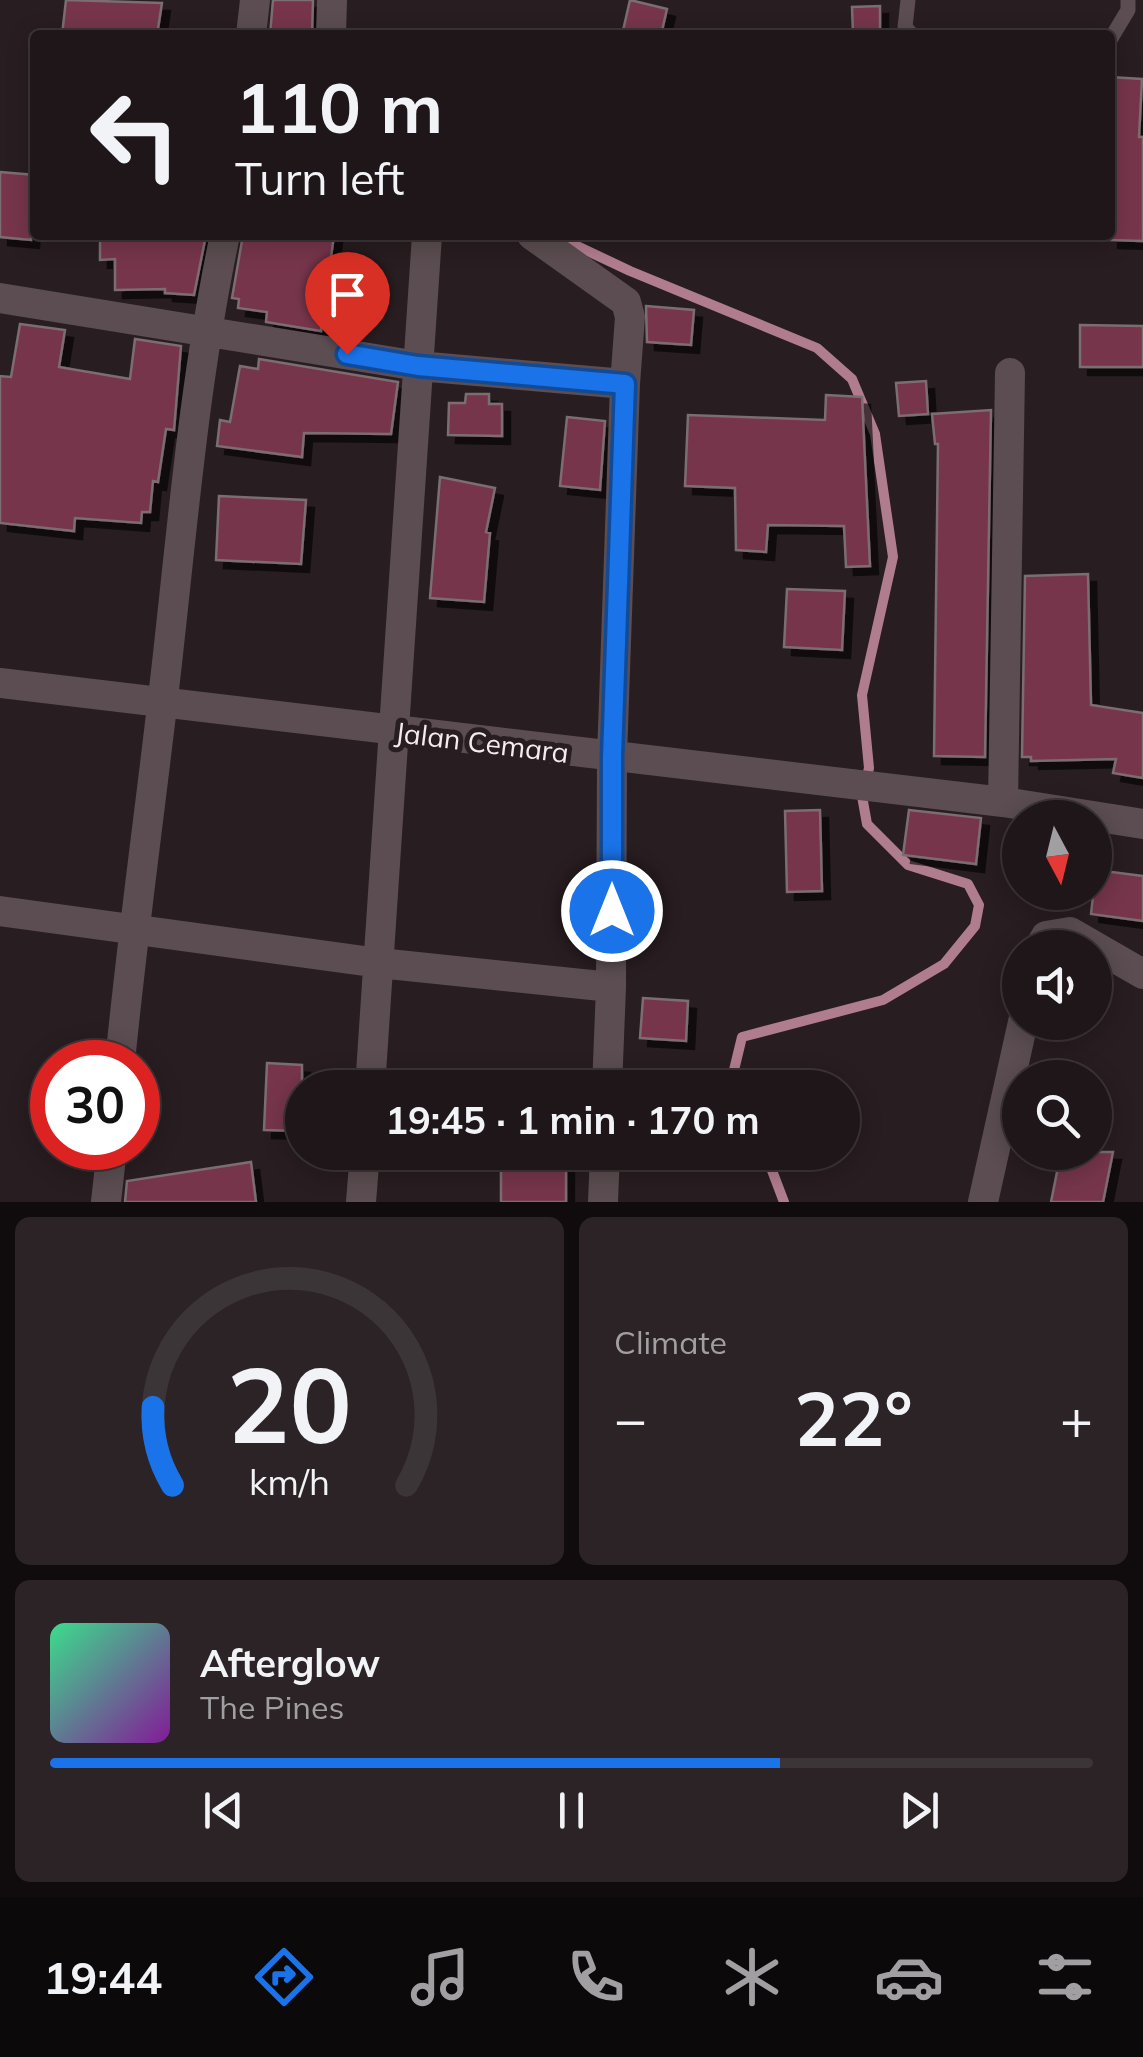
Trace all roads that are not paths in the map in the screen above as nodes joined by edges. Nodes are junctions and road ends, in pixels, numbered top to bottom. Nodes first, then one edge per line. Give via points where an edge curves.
1 (255, 0) edge
2 (332, 0) edge
3 (908, 0) edge
4 (1128, 0) edge
5 (252, 30) edge
6 (331, 30) edge
7 (908, 30) edge
8 (1115, 32) edge
9 (223, 240) edge
10 (427, 240) edge
11 (539, 240) edge
12 (0, 298) edge
13 (205, 329) junction
14 (418, 366) junction
15 (1010, 373) dead end
16 (625, 384) junction
17 (0, 683) edge
18 (163, 702) junction
19 (394, 732) junction
20 (612, 757) junction
21 (1002, 800) edge
22 (1002, 802) edge
23 (1112, 819) edge
24 (1143, 824) edge
25 (0, 911) edge
26 (133, 927) junction
27 (1112, 956) edge
28 (380, 963) junction
29 (1143, 974) edge
30 (612, 988) junction
31 (122, 1040) edge
32 (1019, 1040) edge
33 (371, 1070) edge
34 (609, 1070) edge
35 (110, 1170) edge
36 (364, 1170) edge
37 (604, 1170) edge
38 (106, 1202) edge
39 (361, 1202) edge
40 (603, 1202) edge
41 (983, 1202) edge

1 - 5 street
2 - 6 street
3 - 7 lane
4 - 8 lane
9 - 13 street
10 - 14 street
11 - 16 street via 626,302
12 - 13 street
13 - 14 street
13 - 18 street
14 - 16 street
14 - 19 street
15 - 21 street
16 - 20 street
17 - 18 street, Jalan Cemara
18 - 19 street, Jalan Cemara
18 - 26 street
19 - 20 street, Jalan Cemara
19 - 28 street
20 - 22 street, Jalan Cemara
20 - 30 street
23 - 24 street, Jalan Cemara
25 - 26 street
26 - 28 street
26 - 31 street
27 - 29 street
28 - 30 street
28 - 33 street
30 - 34 street
32 - 41 street
35 - 38 street
36 - 39 street
37 - 40 street

